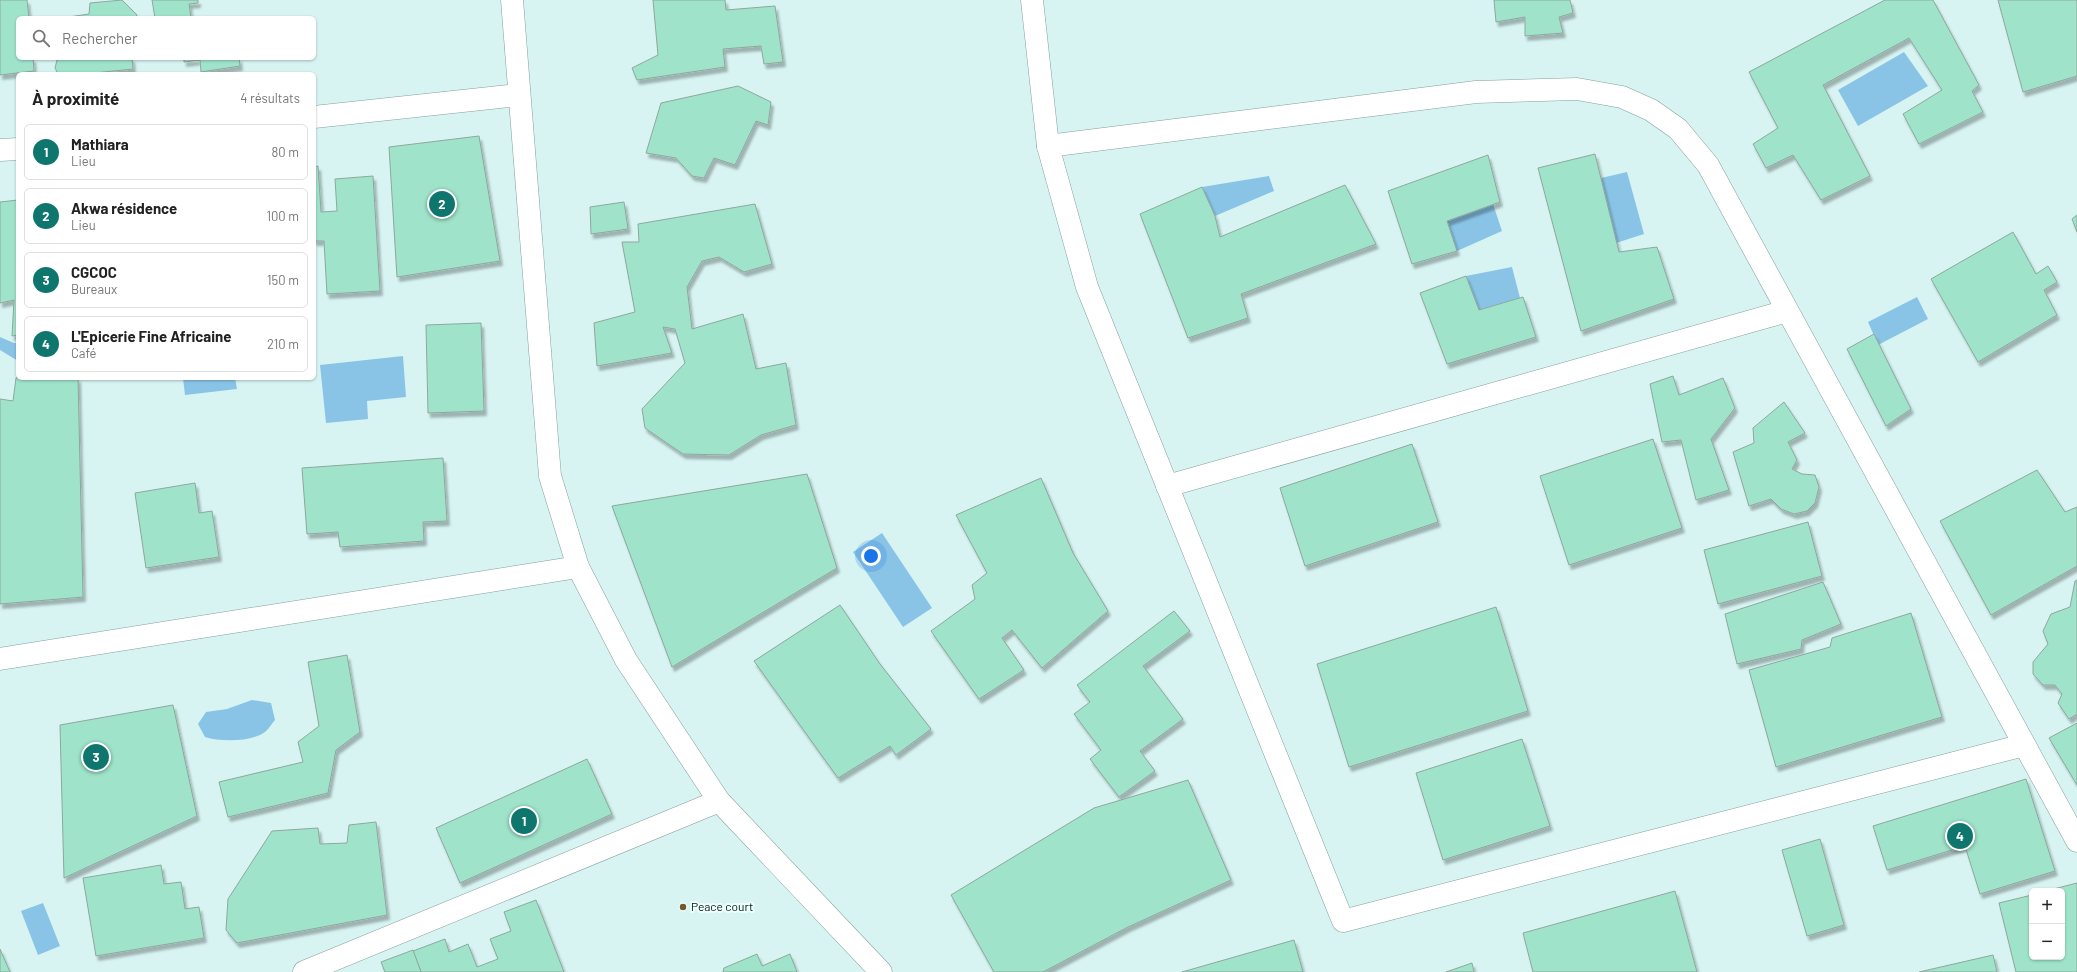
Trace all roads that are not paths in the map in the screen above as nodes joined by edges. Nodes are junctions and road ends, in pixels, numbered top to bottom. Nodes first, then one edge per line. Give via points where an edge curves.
1 (512, 0) edge
2 (1032, 0) edge
3 (518, 95) junction
4 (316, 117) edge
5 (1048, 146) junction
6 (16, 148) edge
7 (0, 150) edge
8 (1787, 311) junction
9 (1167, 486) junction
10 (578, 567) junction
11 (0, 659) edge
12 (2024, 745) junction
13 (719, 802) junction
14 (2077, 841) edge
15 (304, 972) edge
16 (881, 972) edge

1 - 3 street
2 - 5 street
3 - 4 street
3 - 10 street via 550,476
5 - 8 street via 1476,92 1577,89 1622,97 1650,110 1678,129 1708,165
5 - 9 street via 1087,287
6 - 7 street
8 - 9 street
8 - 12 street
9 - 12 street via 1343,921
10 - 11 street
10 - 13 street via 626,660
12 - 14 street
13 - 15 street
13 - 16 street

